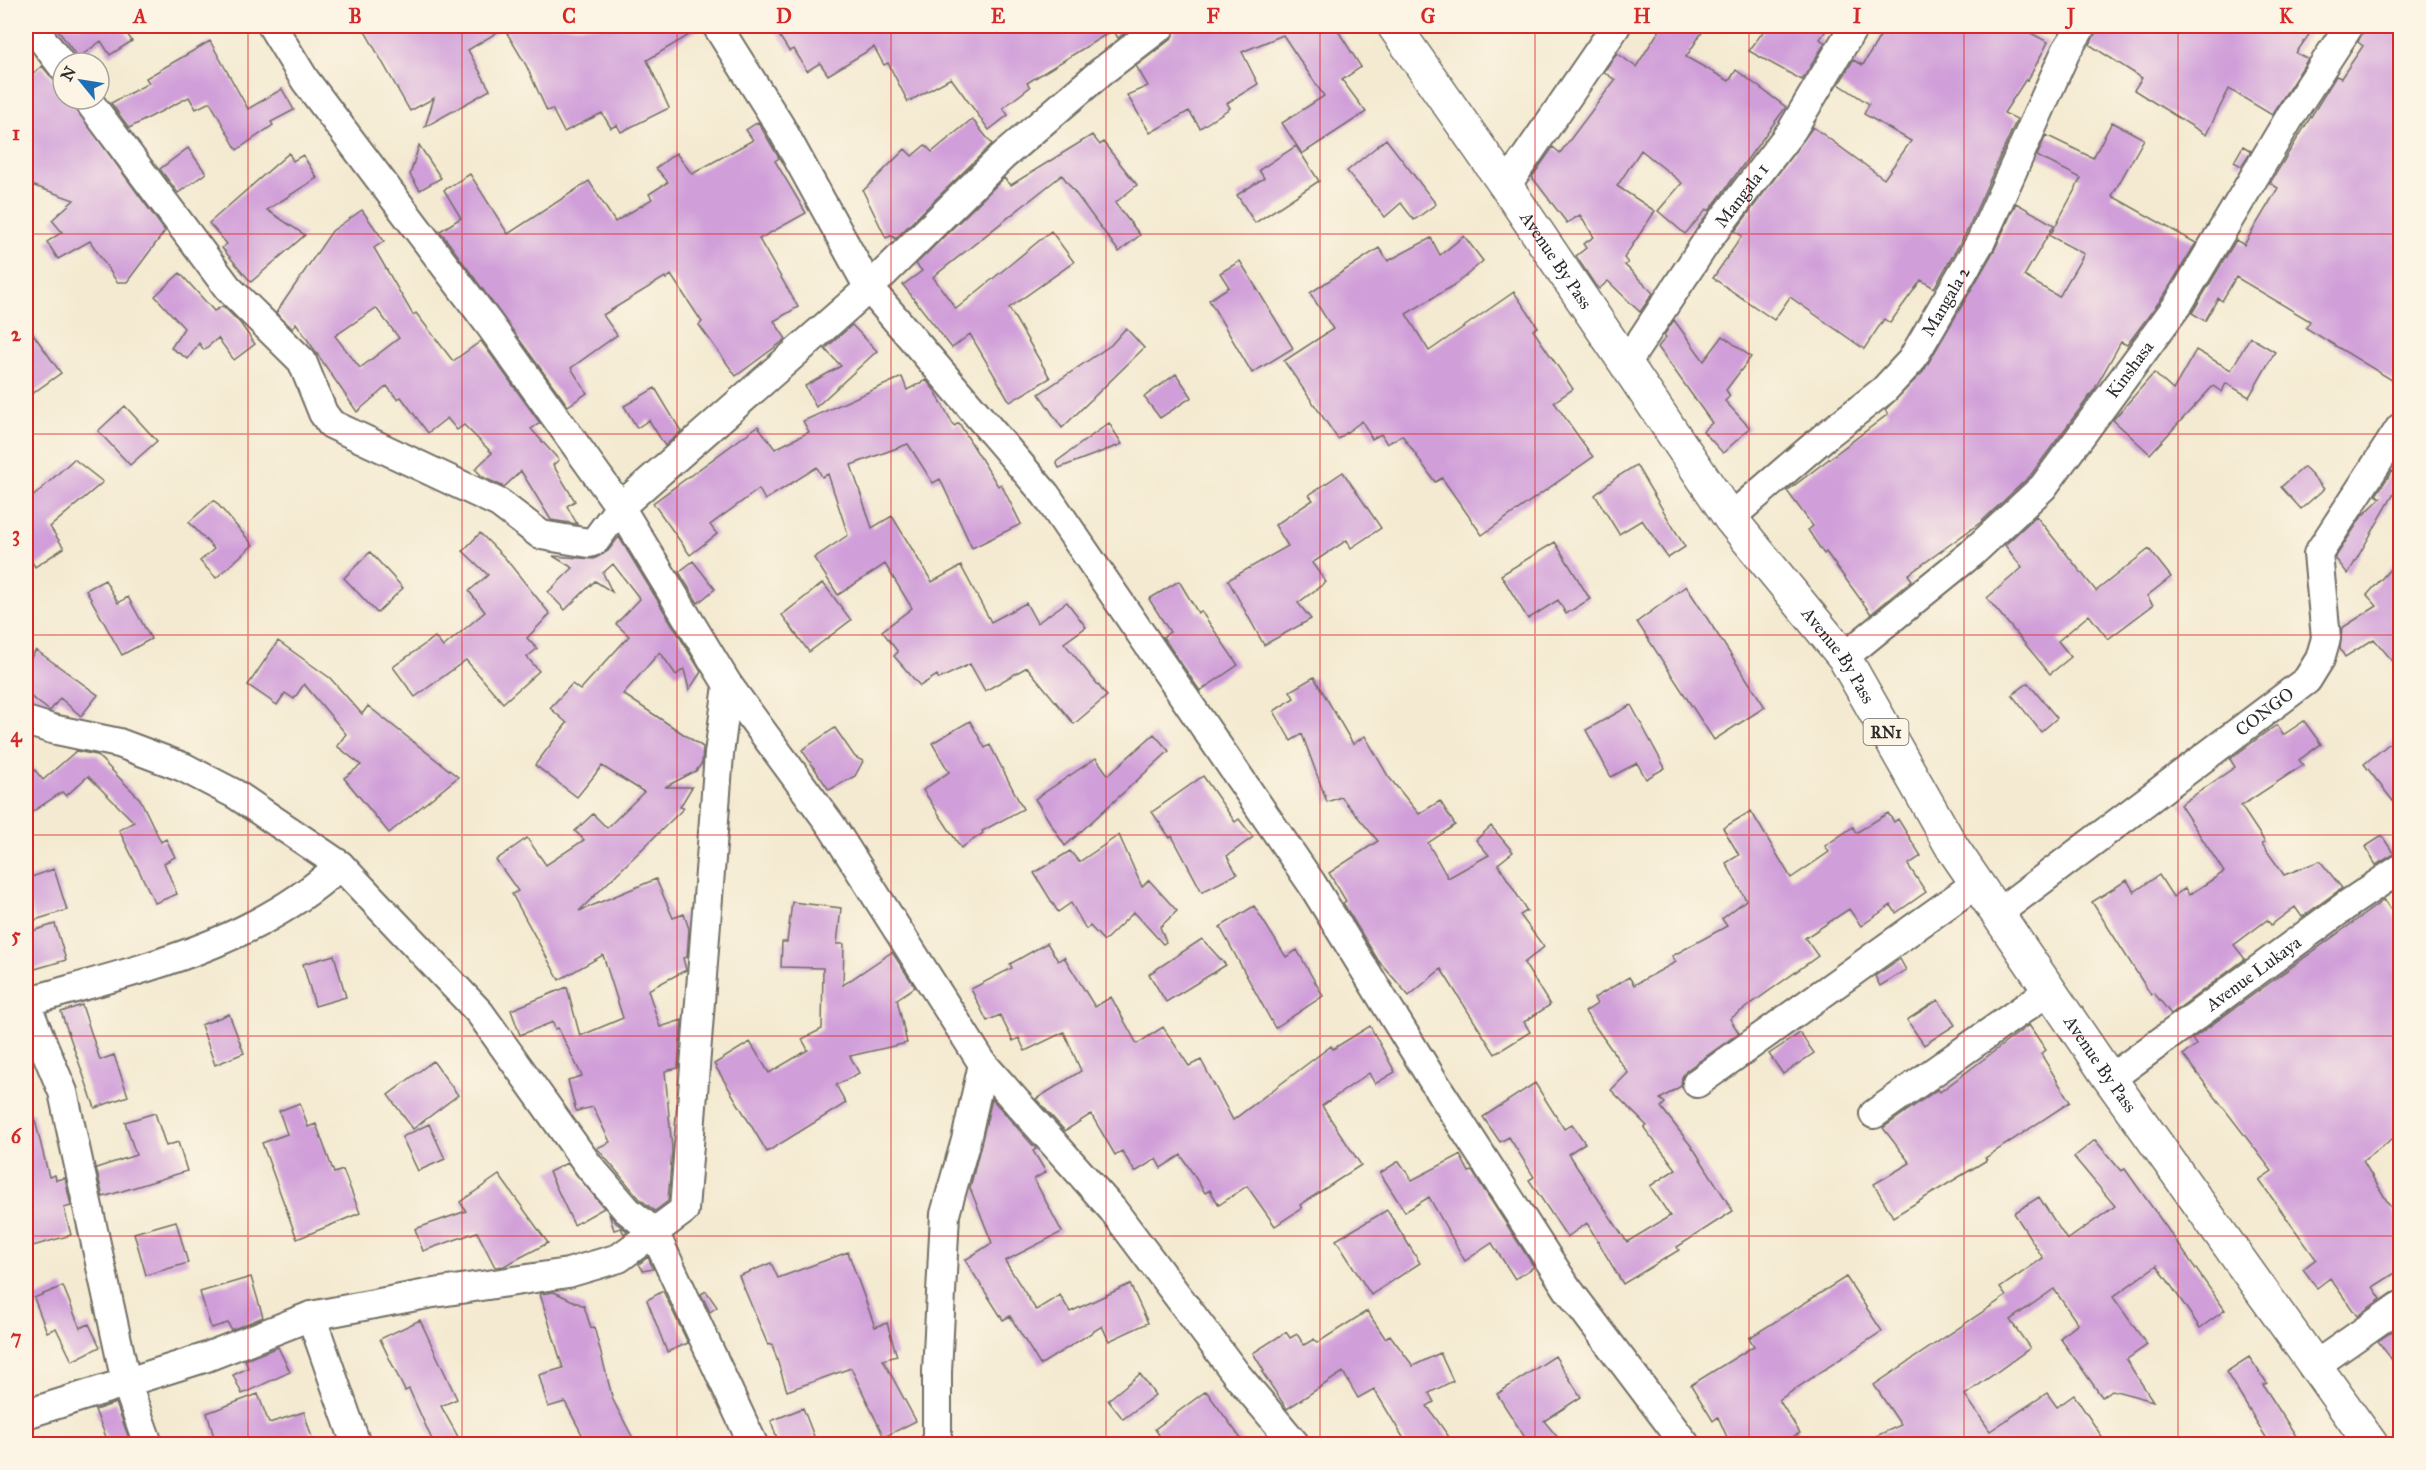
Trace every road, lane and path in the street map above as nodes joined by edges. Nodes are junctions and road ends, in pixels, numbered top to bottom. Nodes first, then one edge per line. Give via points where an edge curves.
1 (32, 26) edge
2 (272, 26) edge
3 (717, 26) edge
4 (1161, 26) edge
5 (1394, 26) edge
6 (1616, 26) edge
7 (1854, 26) edge
8 (2082, 26) edge
9 (2349, 26) edge
10 (51, 51) edge
11 (96, 111) edge
12 (1506, 186) junction
13 (869, 288) junction
14 (1625, 365) junction
15 (2400, 428) edge
16 (620, 507) junction
17 (1730, 518) junction
18 (1844, 657) junction
19 (728, 685) junction
20 (26, 721) edge
21 (340, 865) junction
22 (2400, 869) edge
23 (1977, 883) junction
24 (1998, 913) junction
25 (2050, 990) junction
26 (26, 1003) edge
27 (983, 1064) junction
28 (2110, 1079) junction
29 (1697, 1083) dead end
30 (1874, 1114) dead end
31 (654, 1232) junction
32 (2400, 1306) edge
33 (311, 1316) junction
34 (2313, 1367) junction
35 (126, 1382) junction
36 (26, 1414) edge
37 (148, 1444) edge
38 (356, 1444) edge
39 (753, 1444) edge
40 (937, 1444) edge
41 (1295, 1444) edge
42 (1685, 1444) edge
43 (2371, 1444) edge

1 - 10 street
2 - 16 street via 305,80 489,324
3 - 13 street via 780,126
4 - 13 street via 1002,157
5 - 12 highway, Avenue By Pass / RN1
6 - 12 street
7 - 14 street, Mangala 1 via 1792,130 1709,237
8 - 17 street, Mangala 2 via 2066,51 1981,241 1911,362 1884,390
9 - 18 street, Kinshasa via 2179,303 2043,487 1971,554
11 - 16 street via 228,288 302,361 331,424 499,503 541,535 595,541
12 - 14 highway, Avenue By Pass / RN1
13 - 16 street
13 - 42 street via 1046,495 1312,884 1432,1080 1567,1288
14 - 17 highway, Avenue By Pass / RN1
15 - 24 street, CONGO via 2318,554 2325,638 2320,659 2307,680
16 - 19 street
17 - 18 highway, Avenue By Pass / RN1
18 - 23 highway, Avenue By Pass / RN1 via 1952,847
19 - 27 street via 831,825
19 - 31 street via 718,754 684,1210
20 - 21 street via 119,743 183,767 234,794
21 - 26 street via 285,909 219,943
21 - 31 street via 480,1013 589,1166 627,1210
22 - 28 street, Avenue Lukaya
23 - 24 highway, Avenue By Pass / RN1
23 - 29 street
24 - 25 highway, Avenue By Pass / RN1
25 - 28 highway, Avenue By Pass / RN1
25 - 30 street
26 - 35 street via 63,1092
27 - 40 street via 945,1214
27 - 41 street via 1113,1210 1237,1375
28 - 34 highway, Avenue By Pass / RN1
31 - 33 street via 619,1258 568,1273
31 - 39 street
32 - 34 street
33 - 35 street via 204,1358
33 - 38 street
34 - 43 highway, Avenue By Pass / RN1
35 - 36 street
35 - 37 street

